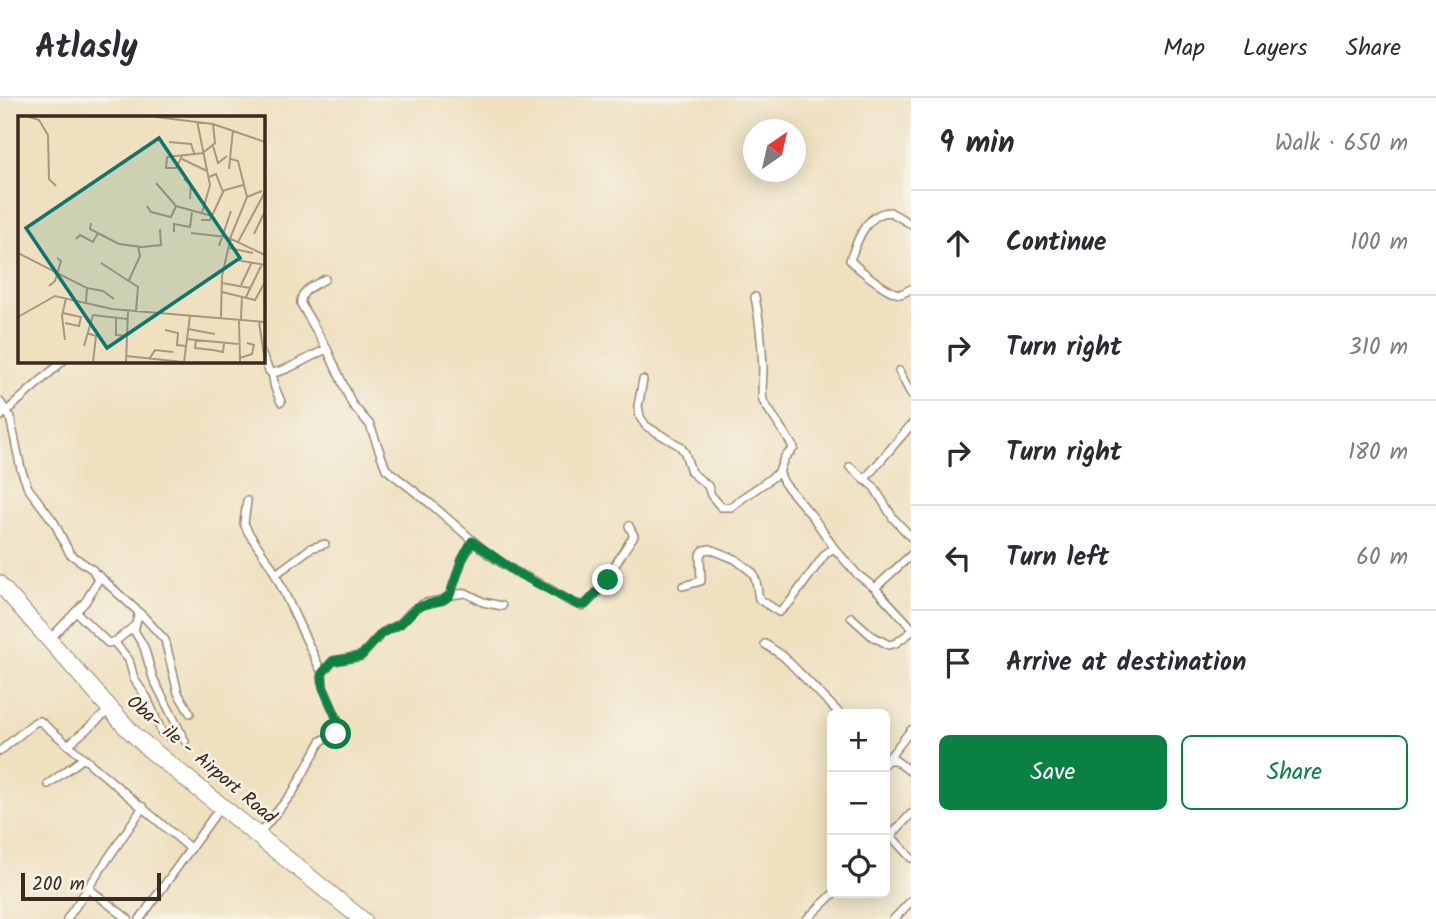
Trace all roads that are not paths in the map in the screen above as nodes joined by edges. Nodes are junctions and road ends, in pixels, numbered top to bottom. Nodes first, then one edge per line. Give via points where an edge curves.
1 (911, 224) edge
2 (325, 279) dead end
3 (911, 289) edge
4 (755, 297) dead end
5 (327, 349) junction
6 (264, 360) edge
7 (62, 362) edge
8 (899, 371) dead end
9 (272, 373) junction
10 (643, 380) dead end
11 (911, 394) edge
12 (0, 402) edge
13 (281, 402) dead end
14 (7, 411) junction
15 (0, 417) edge
16 (911, 425) edge
17 (850, 467) dead end
18 (779, 472) junction
19 (864, 480) junction
20 (247, 502) dead end
21 (629, 526) dead end
22 (911, 537) edge
23 (472, 541) junction
24 (325, 544) dead end
25 (834, 548) junction
26 (911, 555) edge
27 (276, 574) junction
28 (97, 575) junction
29 (0, 580) edge
30 (683, 586) dead end
31 (875, 588) junction
32 (0, 589) edge
33 (450, 595) junction
34 (502, 606) dead end
35 (76, 612) junction
36 (139, 612) junction
37 (852, 617) dead end
38 (133, 627) junction
39 (911, 629) edge
40 (51, 638) junction
41 (114, 642) junction
42 (765, 644) dead end
43 (322, 673) junction
44 (835, 709) edge
45 (107, 712) junction
46 (190, 713) dead end
47 (911, 730) edge
48 (68, 745) junction
49 (0, 751) edge
50 (890, 755) edge
51 (84, 758) junction
52 (890, 760) edge
53 (911, 772) edge
54 (48, 784) dead end
55 (143, 807) junction
56 (219, 809) junction
57 (911, 814) edge
58 (258, 836) junction
59 (890, 837) edge
60 (890, 841) edge
61 (191, 849) junction
62 (911, 858) edge
63 (88, 888) junction
64 (829, 898) edge
65 (911, 901) edge
66 (67, 919) edge
67 (128, 919) edge
68 (140, 919) edge
69 (356, 919) edge
70 (367, 919) edge
71 (807, 919) edge
72 (895, 919) edge

1 - 3 street via 890,212 876,216 863,230 850,260 870,279 897,293
2 - 5 street via 300,297
4 - 18 street via 761,323 763,401 794,448
5 - 9 street
5 - 23 street via 352,404 370,425 386,469
6 - 9 street
7 - 14 street
8 - 11 street
9 - 13 street
10 - 18 street via 640,417 646,426 680,446 691,472 708,486 721,507 731,507
12 - 14 street
14 - 15 street
14 - 28 street via 28,488 54,522 70,554
16 - 19 street
17 - 19 street
18 - 25 street
19 - 22 street via 874,486
20 - 27 street via 244,523
21 - 23 street via 635,536 605,583 583,606 514,571
23 - 33 street
24 - 27 street via 311,548
25 - 30 street via 779,612 759,599 754,576 743,564 710,549 700,555 702,579
25 - 31 street
26 - 31 street
27 - 43 street
28 - 35 street via 97,585
28 - 36 street
29 - 40 main road, Oba- ile - Airport Road
31 - 39 street
32 - 45 main road, Oba- ile - Airport Road
33 - 34 street via 466,593
33 - 43 street via 417,607 361,656 333,661
35 - 40 street
35 - 41 street via 104,642
36 - 38 street
36 - 46 street via 165,640 178,693
37 - 39 street via 890,645
38 - 41 street
38 - 41 street via 184,737 162,733 134,679 130,660
40 - 58 main road, Oba- ile - Airport Road via 136,733
42 - 44 street
43 - 58 street via 323,687 342,730 321,741 293,792
45 - 48 street
45 - 56 main road, Oba- ile - Airport Road via 148,753
47 - 50 street
48 - 49 street via 37,721
48 - 51 street
51 - 54 street
51 - 55 street
52 - 53 street
55 - 61 street
55 - 63 street
56 - 58 main road, Oba- ile - Airport Road
56 - 61 street
57 - 59 street
58 - 69 main road, Oba- ile - Airport Road
58 - 70 main road, Oba- ile - Airport Road
60 - 62 street
61 - 68 street
63 - 66 street
63 - 67 street
64 - 71 street
65 - 72 street

